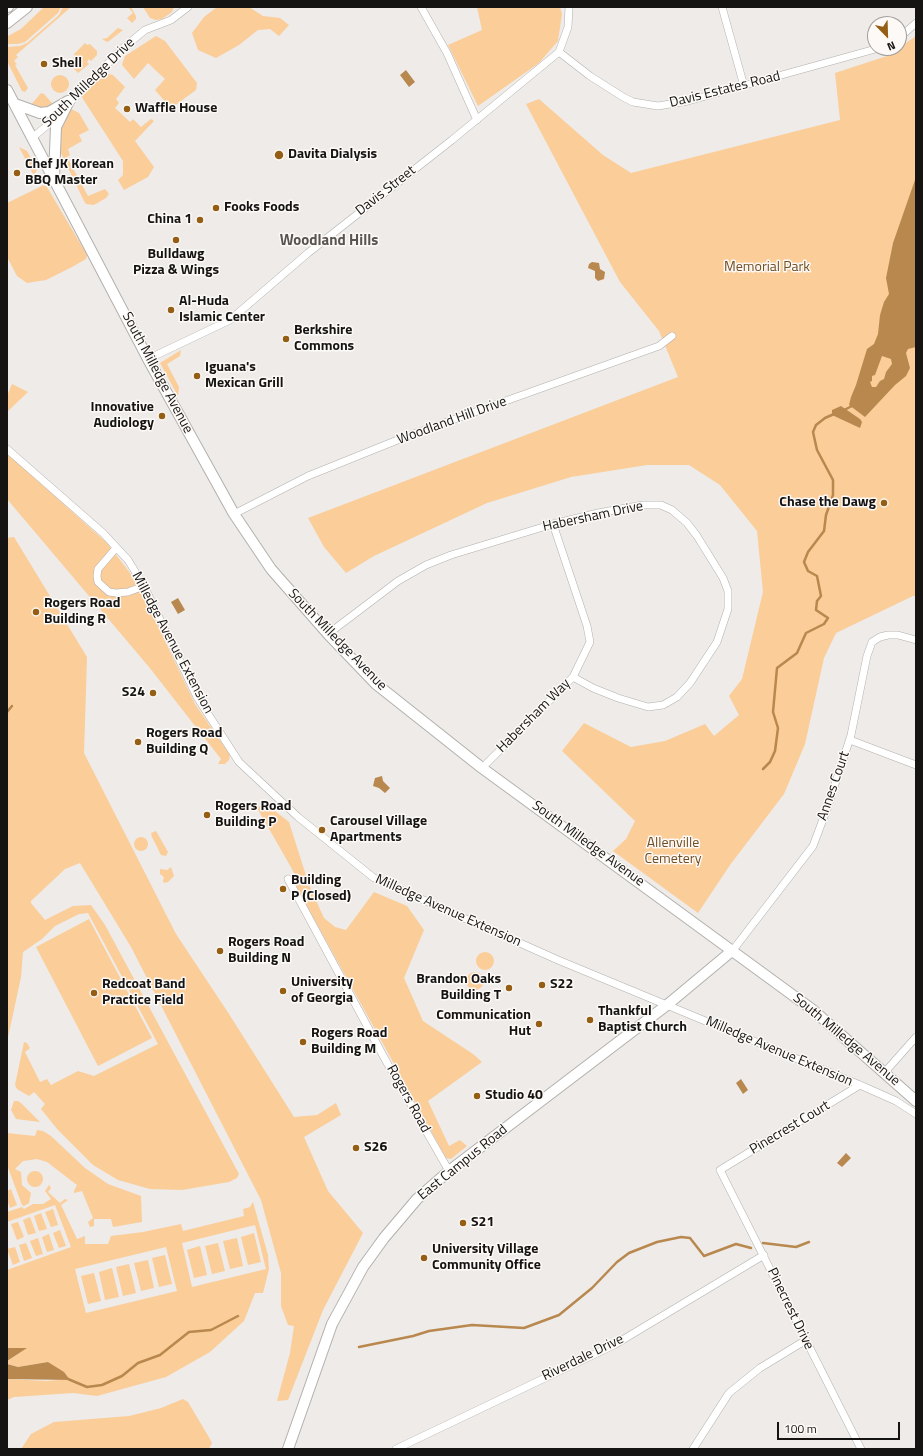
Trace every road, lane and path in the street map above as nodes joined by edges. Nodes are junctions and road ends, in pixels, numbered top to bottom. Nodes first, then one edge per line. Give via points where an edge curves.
1 (27, 7) edge
2 (188, 7) edge
3 (421, 7) edge
4 (569, 7) edge
5 (722, 7) edge
6 (7, 23) edge
7 (916, 23) edge
8 (907, 31) edge
9 (559, 52) junction
10 (867, 52) edge
11 (744, 86) junction
12 (7, 90) edge
13 (69, 101) junction
14 (15, 104) junction
15 (477, 120) junction
16 (33, 137) junction
17 (54, 179) junction
18 (672, 336) dead end
19 (148, 359) junction
20 (7, 449) edge
21 (234, 514) junction
22 (553, 524) junction
23 (116, 548) junction
24 (144, 586) junction
25 (328, 634) junction
26 (916, 640) edge
27 (573, 676) junction
28 (850, 740) junction
29 (916, 765) edge
30 (482, 768) junction
31 (288, 879) dead end
32 (733, 950) junction
33 (667, 1005) junction
34 (916, 1037) edge
35 (885, 1072) junction
36 (860, 1085) junction
37 (916, 1100) edge
38 (916, 1114) edge
39 (720, 1170) joint
40 (449, 1171) junction
41 (764, 1255) junction
42 (806, 1340) junction
43 (288, 1449) edge
44 (396, 1449) edge
45 (693, 1449) edge
46 (861, 1449) edge

1 - 6 main road
2 - 13 street, South Milledge Drive via 171,20 145,30 114,56
3 - 15 street
4 - 9 street via 568,27
5 - 11 street
7 - 8 street
9 - 11 street, Davis Estates Road via 607,88 628,100 644,104 671,105
9 - 15 street, Davis Street
10 - 11 street, Davis Estates Road
12 - 14 main road, South Milledge Avenue
13 - 14 main road via 45,113
13 - 16 street, South Milledge Drive via 49,124
13 - 17 main road via 56,127
14 - 16 main road, South Milledge Avenue
15 - 19 street, Davis Street via 308,253 230,320
16 - 17 main road, South Milledge Avenue
17 - 19 main road, South Milledge Avenue
18 - 21 street, Woodland Hill Drive via 659,346 405,437 308,476
19 - 21 main road, South Milledge Avenue
20 - 23 street, Milledge Avenue Extension via 103,533
21 - 25 main road, South Milledge Avenue via 271,569
22 - 25 street, Habersham Drive via 426,565 398,581
22 - 27 street, Habersham Way via 590,642
22 - 27 street, Habersham Drive via 643,505 660,505 672,510 697,536 723,578 728,596 727,616 717,642 690,683 666,704 656,707 642,705 593,688
23 - 24 street, Milledge Avenue Extension via 128,560
23 - 24 street via 98,569 98,582 109,592 116,593
24 - 33 street, Milledge Avenue Extension via 197,697 239,762 298,817 359,867 374,878 437,907
25 - 30 main road, South Milledge Avenue via 376,684
26 - 28 street, Annes Court via 888,635 872,642
27 - 30 street, Habersham Way
28 - 29 street
28 - 32 street, Annes Court via 813,846
30 - 32 main road, South Milledge Avenue
31 - 40 street, Rogers Road via 386,1061
32 - 33 main road, East Campus Road
32 - 35 main road, South Milledge Avenue via 813,1010
33 - 36 street, Milledge Avenue Extension
33 - 40 main road, East Campus Road
34 - 35 street
35 - 37 main road, South Milledge Avenue
36 - 38 street, Milledge Avenue Extension via 896,1101
36 - 39 street, Pinecrest Court
39 - 41 street, Pinecrest Drive
40 - 43 main road, East Campus Road via 418,1199 393,1227 359,1274 332,1324
41 - 42 street, Pinecrest Drive
41 - 44 street, Riverdale Drive via 614,1344
42 - 45 street via 760,1368 729,1393
42 - 46 street, Pinecrest Drive

